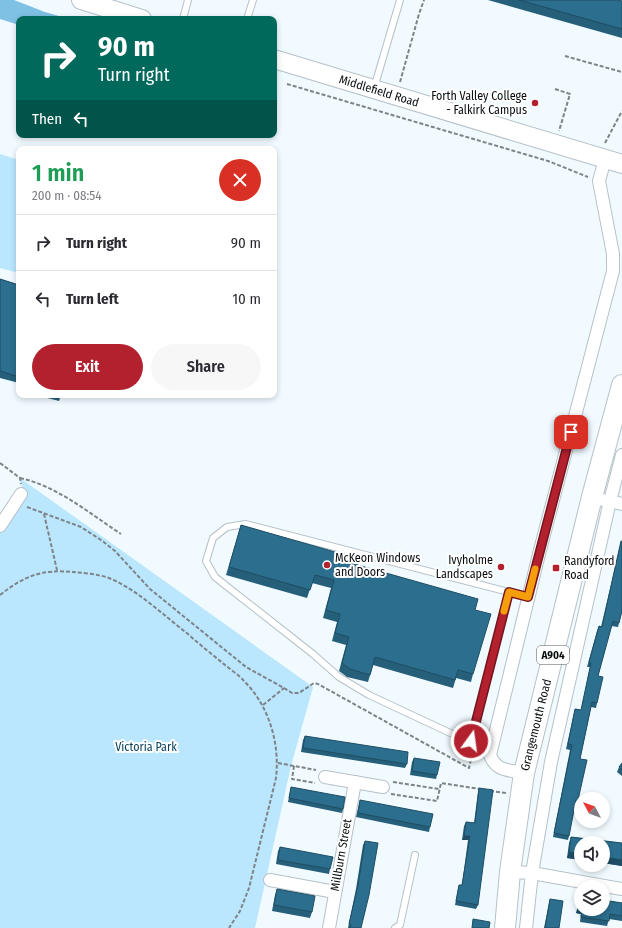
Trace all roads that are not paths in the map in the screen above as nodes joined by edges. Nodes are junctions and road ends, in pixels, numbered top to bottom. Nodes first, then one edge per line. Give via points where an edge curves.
1 (81, 0) edge
2 (188, 0) edge
3 (253, 0) edge
4 (400, 0) edge
5 (132, 16) edge
6 (184, 16) edge
7 (248, 16) edge
8 (277, 60) edge
9 (374, 89) junction
10 (608, 160) edge
11 (621, 393) edge
12 (622, 456) edge
13 (611, 472) edge
14 (18, 498) road end
15 (601, 499) junction
16 (622, 504) edge
17 (0, 526) edge
18 (509, 592) junction
19 (528, 597) junction
20 (471, 741) junction
21 (492, 746) junction
22 (524, 773) junction
23 (320, 780) road end
24 (355, 782) junction
25 (385, 790) road end
26 (415, 855) dead end
27 (510, 872) junction
28 (532, 874) junction
29 (270, 880) dead end
30 (622, 889) edge
31 (335, 892) junction
32 (329, 928) edge
33 (395, 928) edge
34 (505, 928) edge
35 (526, 928) edge

1 - 5 street
2 - 6 lane
3 - 7 lane
4 - 9 lane
8 - 9 street, Middlefield Road
9 - 10 street, Middlefield Road
10 - 19 street via 599,181 613,271
11 - 13 main road, Grangemouth Road / A904
12 - 13 street, Grangemouth Road
13 - 15 main road, Grangemouth Road / A904
14 - 17 street
15 - 16 street
15 - 22 main road, Grangemouth Road / A904
15 - 28 street, Grangemouth Road via 550,762
18 - 19 lane
18 - 20 lane
18 - 20 lane via 246,524 227,527 213,538 206,561 215,577 339,677 369,695
19 - 21 street
20 - 21 lane
21 - 22 street via 492,761 503,769
22 - 27 main road, Grangemouth Road / A904
23 - 24 street
24 - 25 street
24 - 31 street, Millburn Street
26 - 33 lane via 400,926
27 - 28 street
27 - 34 main road, Grangemouth Road / A904
28 - 30 street
28 - 35 street, Grangemouth Road
29 - 31 street
31 - 32 street, Millburn Street

